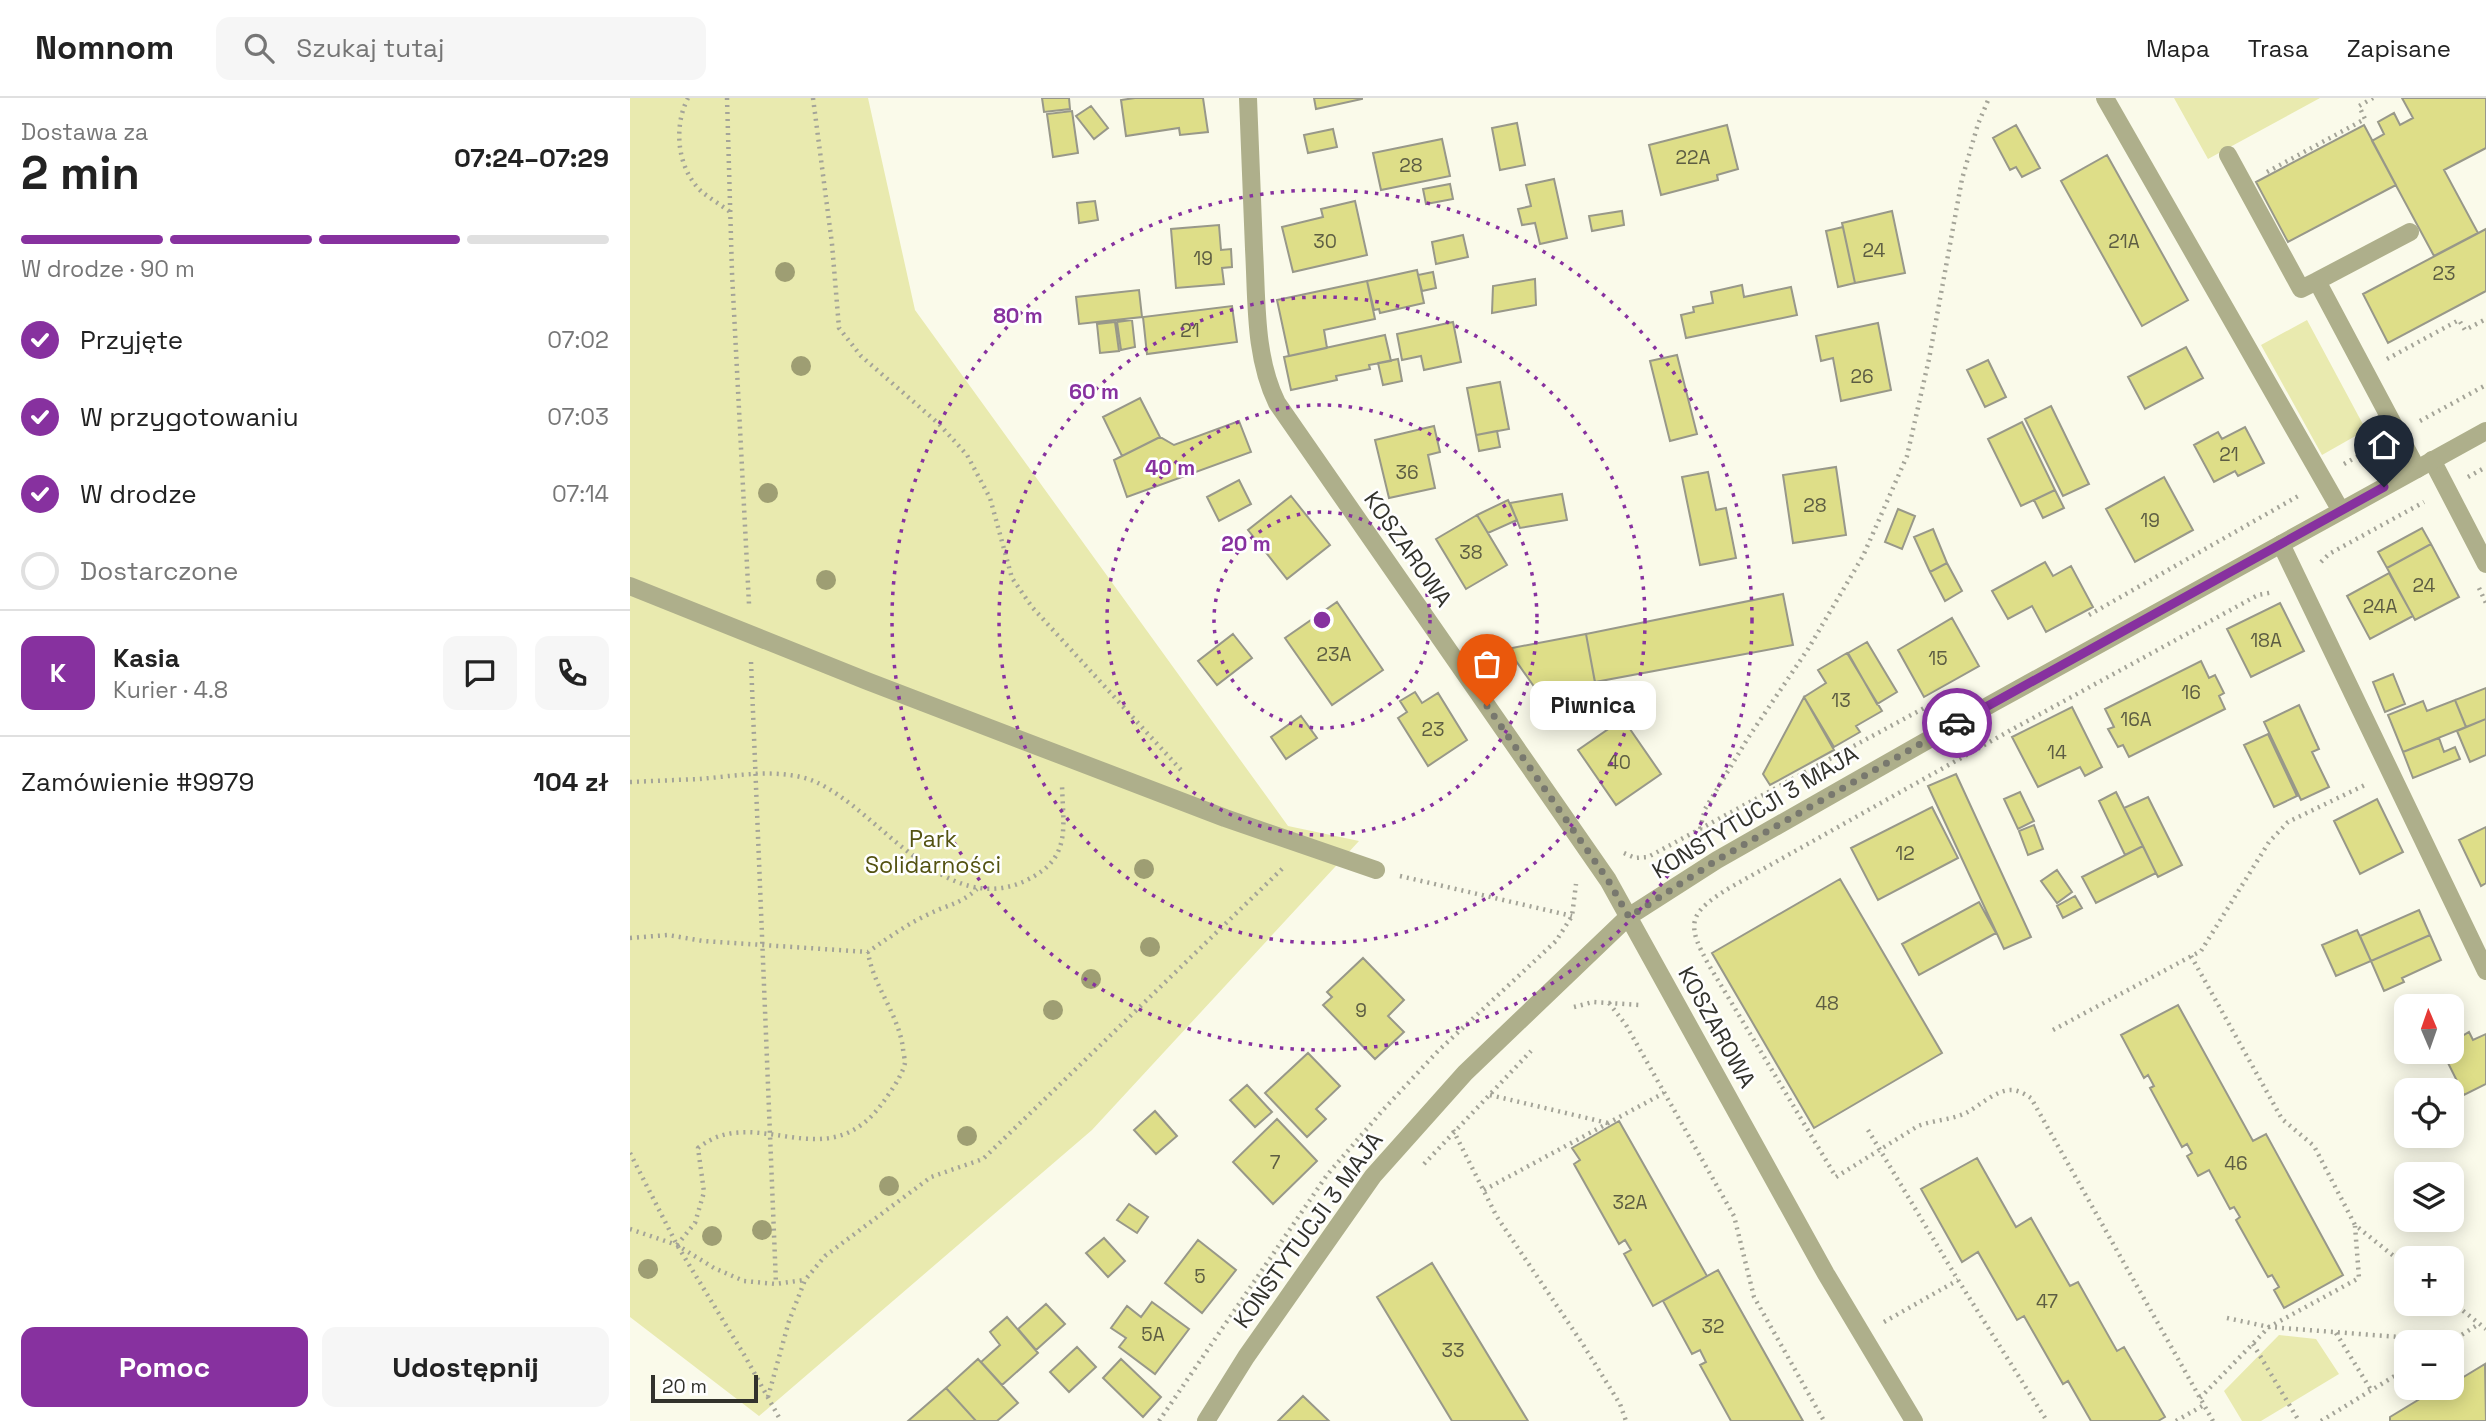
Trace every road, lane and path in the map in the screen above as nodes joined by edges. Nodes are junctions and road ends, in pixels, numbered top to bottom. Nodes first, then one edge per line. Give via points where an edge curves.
1 (688, 98) edge
2 (727, 98) edge
3 (813, 98) edge
4 (1248, 98) edge
5 (1989, 98) edge
6 (2105, 98) edge
7 (2373, 98) edge
8 (2228, 155) dead end
9 (2244, 185) junction
10 (730, 212) junction
11 (2410, 232) dead end
12 (2316, 281) junction
13 (2486, 319) edge
14 (2365, 371) junction
15 (2486, 430) edge
16 (2424, 465) junction
17 (2486, 467) edge
18 (2303, 486) dead end
19 (2448, 488) junction
20 (2341, 511) junction
21 (2280, 544) junction
22 (2486, 564) edge
23 (630, 586) edge
24 (2301, 586) junction
25 (2086, 617) dead end
26 (750, 634) junction
27 (1930, 704) dead end
28 (1062, 755) junction
29 (755, 774) junction
30 (1188, 778) dead end
31 (630, 782) edge
32 (2370, 783) dead end
33 (1700, 830) junction
34 (1305, 847) junction
35 (1620, 851) dead end
36 (1376, 870) joint
37 (1577, 880) dead end
38 (977, 888) junction
39 (1572, 916) junction
40 (1629, 917) junction
41 (630, 938) edge
42 (762, 946) junction
43 (868, 952) junction
44 (2191, 956) junction
45 (2486, 971) edge
46 (1609, 1002) junction
47 (1640, 1005) dead end
48 (1567, 1014) dead end
49 (2053, 1030) dead end
50 (1534, 1048) dead end
51 (1664, 1093) junction
52 (1489, 1095) junction
53 (1432, 1110) junction
54 (1608, 1124) junction
55 (1868, 1130) dead end
56 (1455, 1131) junction
57 (770, 1134) junction
58 (1880, 1150) junction
59 (630, 1153) edge
60 (1416, 1172) dead end
61 (1484, 1190) junction
62 (2355, 1225) junction
63 (630, 1229) edge
64 (677, 1245) junction
65 (2394, 1256) edge
66 (804, 1280) junction
67 (1958, 1280) junction
68 (776, 1284) junction
69 (2464, 1311) edge
70 (2227, 1318) dead end
71 (2269, 1327) junction
72 (2484, 1327) edge
73 (2335, 1332) junction
74 (1862, 1335) junction
75 (2464, 1336) edge
76 (2394, 1337) edge
77 (2253, 1344) junction
78 (2394, 1377) edge
79 (2371, 1391) junction
80 (768, 1397) junction
81 (2200, 1398) junction
82 (2204, 1405) junction
83 (780, 1421) edge
84 (1159, 1421) edge
85 (1206, 1421) edge
86 (1626, 1421) edge
87 (1825, 1421) edge
88 (1914, 1421) edge
89 (2047, 1421) edge
90 (2176, 1421) edge
91 (2213, 1421) edge
92 (2299, 1421) edge
93 (2321, 1421) edge

1 - 10 path via 680,120 682,158 701,191
2 - 10 path
3 - 30 path via 839,328 861,356 939,424 967,455 990,498 1012,578 1032,607
4 - 40 street, KOSZAROWA via 1257,305 1266,380 1277,403 1608,880
5 - 33 path via 1962,180 1907,456 1863,556 1705,808
6 - 20 street
7 - 9 path via 2359,106 2365,119
8 - 9 street
9 - 12 street via 2301,289
10 - 26 path
11 - 12 street
12 - 14 street
13 - 14 path via 2465,330 2459,320
14 - 16 street
15 - 16 street, KONSTYTUCJI 3 MAJA
16 - 19 street
16 - 20 street, KONSTYTUCJI 3 MAJA
17 - 19 path
18 - 25 path via 2299,497
19 - 22 street
19 - 24 path via 2329,554 2317,569 2318,578
20 - 21 street, KONSTYTUCJI 3 MAJA
21 - 24 street
21 - 40 street, KONSTYTUCJI 3 MAJA via 1717,860
23 - 26 street
24 - 45 street
24 - 58 path via 2283,595 2258,594 1744,880 1699,910 1693,931 1697,944 1836,1177
26 - 28 street
26 - 29 path
27 - 33 path
28 - 34 street
28 - 38 path via 1060,852 1042,873 1012,887
29 - 31 path
29 - 38 path via 815,782 843,798 916,859
29 - 42 path
32 - 44 path via 2288,822 2269,842 2201,951
33 - 35 path via 1648,857 1635,858
34 - 36 street
34 - 66 path via 983,1159 931,1177 825,1256
36 - 39 path
37 - 39 path
38 - 43 path via 964,901 930,913
39 - 84 path via 1556,942 1438,1051 1327,1175
40 - 53 street, KONSTYTUCJI 3 MAJA
40 - 74 street, KOSZAROWA
41 - 42 path via 668,935
42 - 43 path
42 - 57 path
43 - 57 path via 901,1033 905,1063 892,1088 875,1114 835,1139
44 - 49 path
44 - 62 path via 2282,1119 2314,1146
46 - 47 path
46 - 48 path via 1574,1007
46 - 51 path
50 - 52 path
51 - 54 path
51 - 87 path via 1734,1216 1754,1297
52 - 54 path
52 - 56 path
53 - 56 path
53 - 85 street, KONSTYTUCJI 3 MAJA via 1373,1176
54 - 61 path
55 - 58 path
56 - 60 path
56 - 61 path
57 - 64 path via 729,1133 698,1147 704,1192 695,1223
57 - 68 path
58 - 67 path
58 - 81 path via 1918,1126 1966,1113 2002,1092 2021,1092 2031,1098
59 - 64 path
61 - 86 path via 1497,1217 1583,1342
62 - 65 path
62 - 71 path via 2359,1278
63 - 64 path
64 - 68 path via 744,1281
64 - 80 path
66 - 68 path
66 - 80 path
67 - 74 path
67 - 89 path
69 - 72 path
70 - 71 path
71 - 73 path
71 - 77 path
72 - 75 path
73 - 76 path
73 - 79 path
74 - 88 street, KOSZAROWA
77 - 81 path
77 - 92 path
78 - 79 path
79 - 93 path
80 - 83 path
81 - 82 path
82 - 90 path
82 - 91 path

